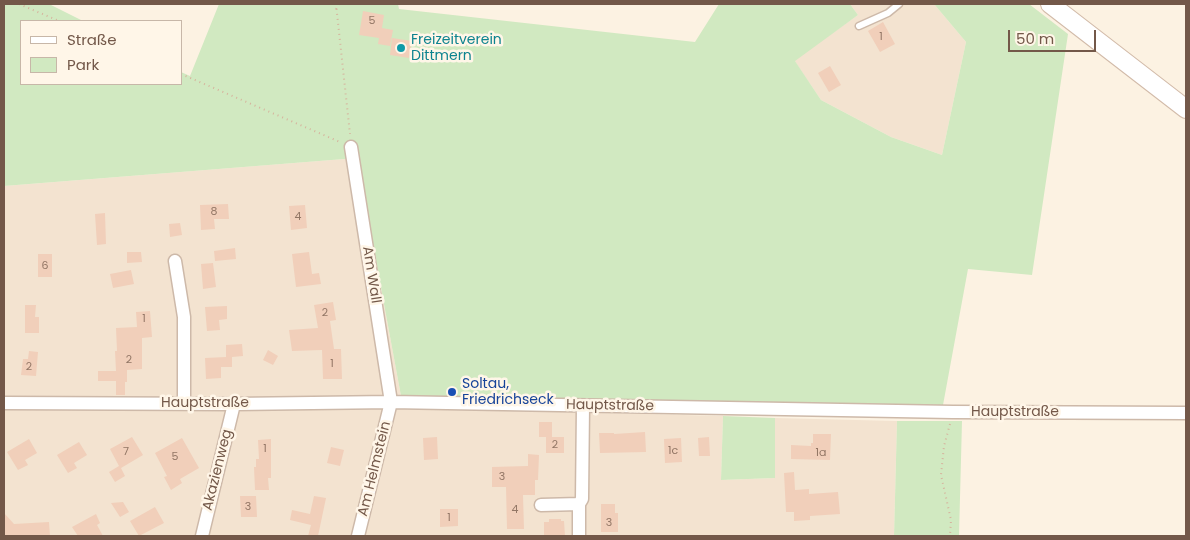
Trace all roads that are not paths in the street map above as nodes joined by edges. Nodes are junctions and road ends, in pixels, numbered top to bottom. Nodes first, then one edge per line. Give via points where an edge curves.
1 (898, 4) edge
2 (1050, 4) edge
3 (859, 26) dead end
4 (1186, 109) edge
5 (351, 147) road end
6 (175, 261) dead end
7 (391, 402) junction
8 (4, 403) edge
9 (184, 403) junction
10 (234, 404) junction
11 (583, 406) junction
12 (1186, 413) edge
13 (579, 504) junction
14 (541, 506) dead end
15 (202, 536) edge
16 (358, 536) edge
17 (579, 536) edge

1 - 3 lane
2 - 4 main road
5 - 7 street, Am Wall
6 - 9 street via 184,318
7 - 10 street, Hauptstraße
7 - 11 street, Hauptstraße
7 - 16 street, Am Helmstein
8 - 9 street, Hauptstraße
9 - 10 street, Hauptstraße
10 - 15 street, Akazienweg
11 - 12 street, Hauptstraße
11 - 13 street via 582,500
13 - 14 street
13 - 17 street

